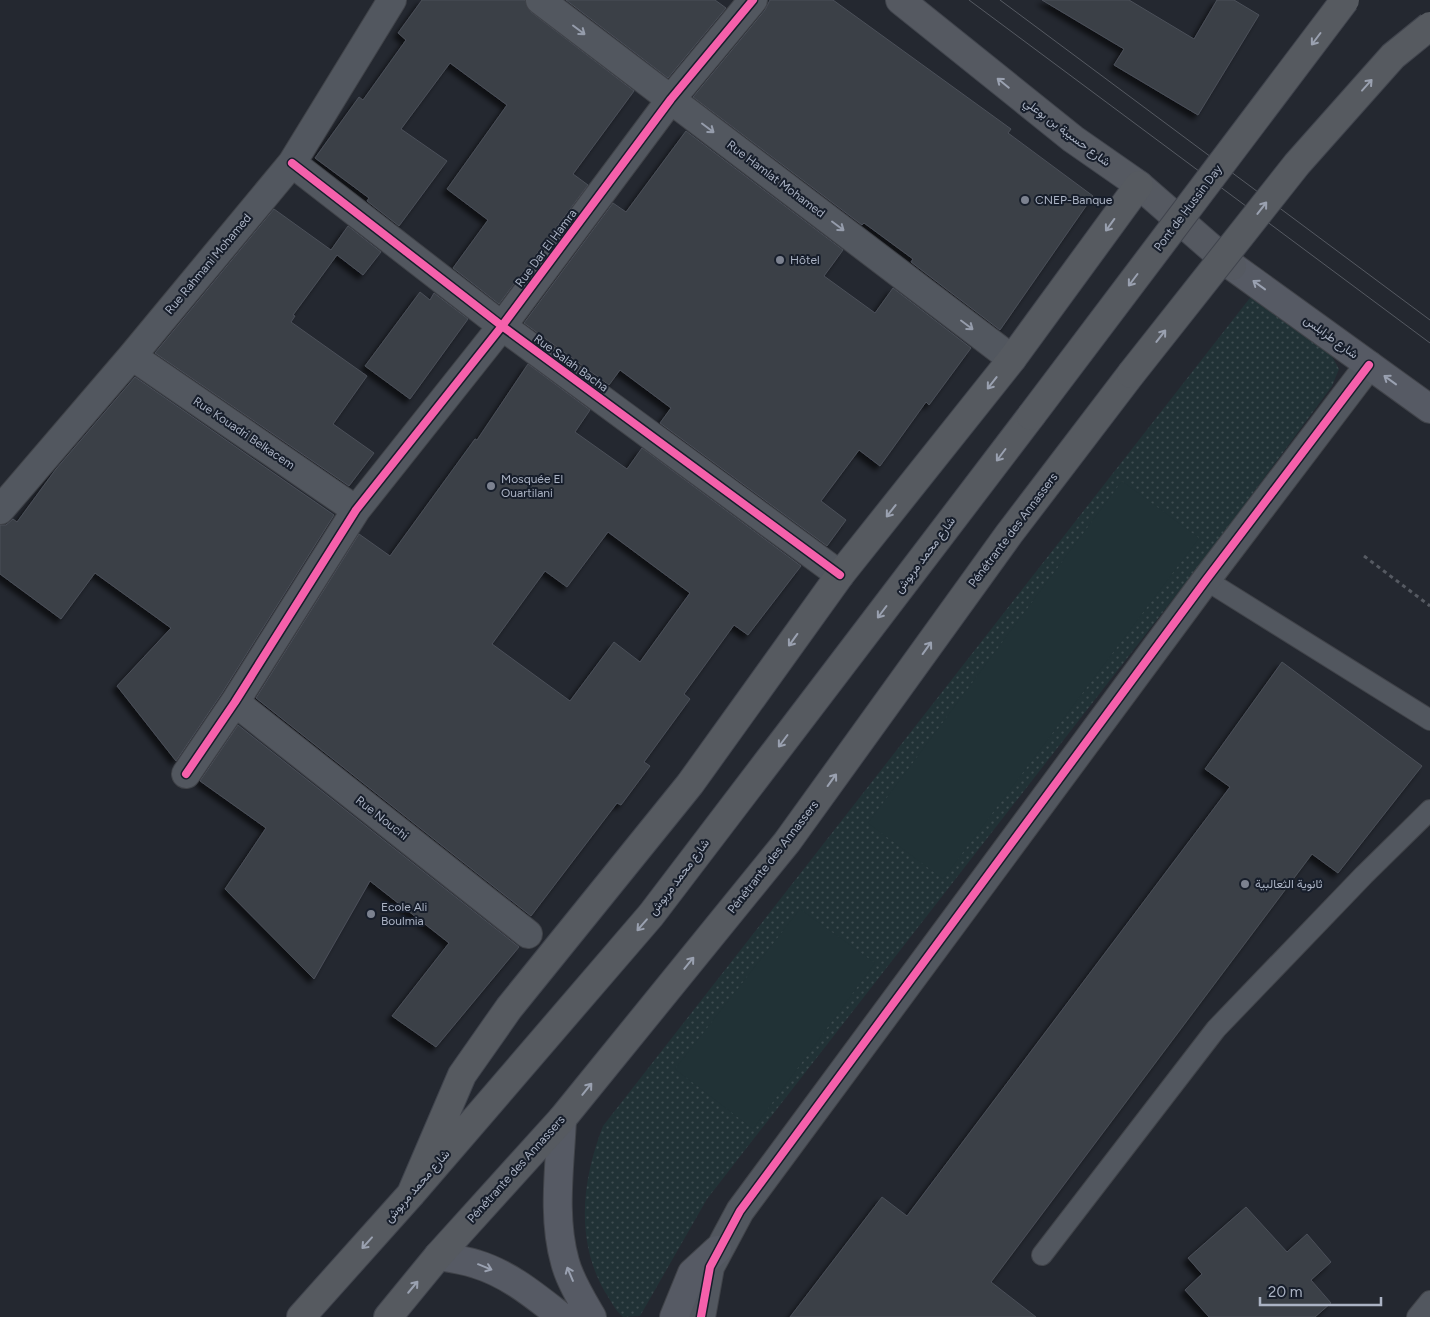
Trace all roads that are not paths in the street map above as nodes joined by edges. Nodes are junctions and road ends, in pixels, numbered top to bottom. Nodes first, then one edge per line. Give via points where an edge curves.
1 (392, 0) edge
2 (540, 0) edge
3 (753, 0) edge
4 (900, 0) edge
5 (1346, 0) edge
6 (1430, 26) edge
7 (671, 99) junction
8 (292, 164) junction
9 (1139, 185) junction
10 (1232, 266) joint
11 (502, 326) junction
12 (132, 356) junction
13 (1012, 359) junction
14 (1369, 365) junction
15 (1430, 409) edge
16 (1031, 416) joint
17 (0, 510) edge
18 (356, 510) junction
19 (840, 575) junction
20 (1206, 580) junction
21 (235, 702) junction
22 (1430, 720) edge
23 (186, 774) dead end
24 (1430, 810) edge
25 (528, 934) dead end
26 (562, 1119) junction
27 (411, 1194) junction
28 (717, 1250) junction
29 (1042, 1255) dead end
30 (438, 1256) junction
31 (1430, 1301) edge
32 (301, 1317) edge
33 (388, 1317) edge
34 (562, 1317) edge
35 (592, 1317) edge
36 (674, 1317) edge
37 (701, 1317) edge
38 (1417, 1317) edge

1 - 8 street, Rue Rahmani Mohamed
2 -> 7 street, Rue Hamlat Mohamed
3 - 7 street, Rue Dar El Hamra
9 -> 4 main road, شارع حسيبة بن بوعلي via 1074,139
5 -> 16 highway, Pont de Hussin Day, bridge
26 -> 6 highway, Pénétrante des Annassers, bridge via 787,842 1009,534 1297,164 1393,56
7 - 11 street, Rue Dar El Hamra
7 -> 13 street, Rue Hamlat Mohamed
8 - 11 street, Rue Salah Bacha
8 - 12 street, Rue Rahmani Mohamed
9 - 10 main road, شارع حسيبة بن بوعلي
9 -> 13 highway
14 -> 10 main road, شارع طرابلس
11 - 18 street, Rue Dar El Hamra
11 - 19 street, Rue Salah Bacha
12 - 17 street, Rue Rahmani Mohamed
12 - 18 street, Rue Kouadri Belkacem
13 -> 19 highway
15 -> 14 main road, شارع طرابلس
14 - 20 street
16 -> 27 highway, شارع محمد مربوش via 651,915
18 - 21 street, Rue Dar El Hamra
19 -> 27 highway via 690,784 549,958 462,1075
20 - 22 lane
20 - 28 street via 755,1189
21 - 23 street, Rue Dar El Hamra
21 - 25 street, Rue Nouchi
24 - 29 lane via 1216,1029
26 - 30 highway, Pénétrante des Annassers
35 -> 26 main road via 565,1264 559,1238
27 -> 32 highway, شارع محمد مربوش
28 - 36 main road via 692,1273
28 - 37 street via 704,1289
33 -> 30 highway, Pénétrante des Annassers
30 -> 34 main road via 476,1263 496,1271 519,1283
31 - 38 lane

